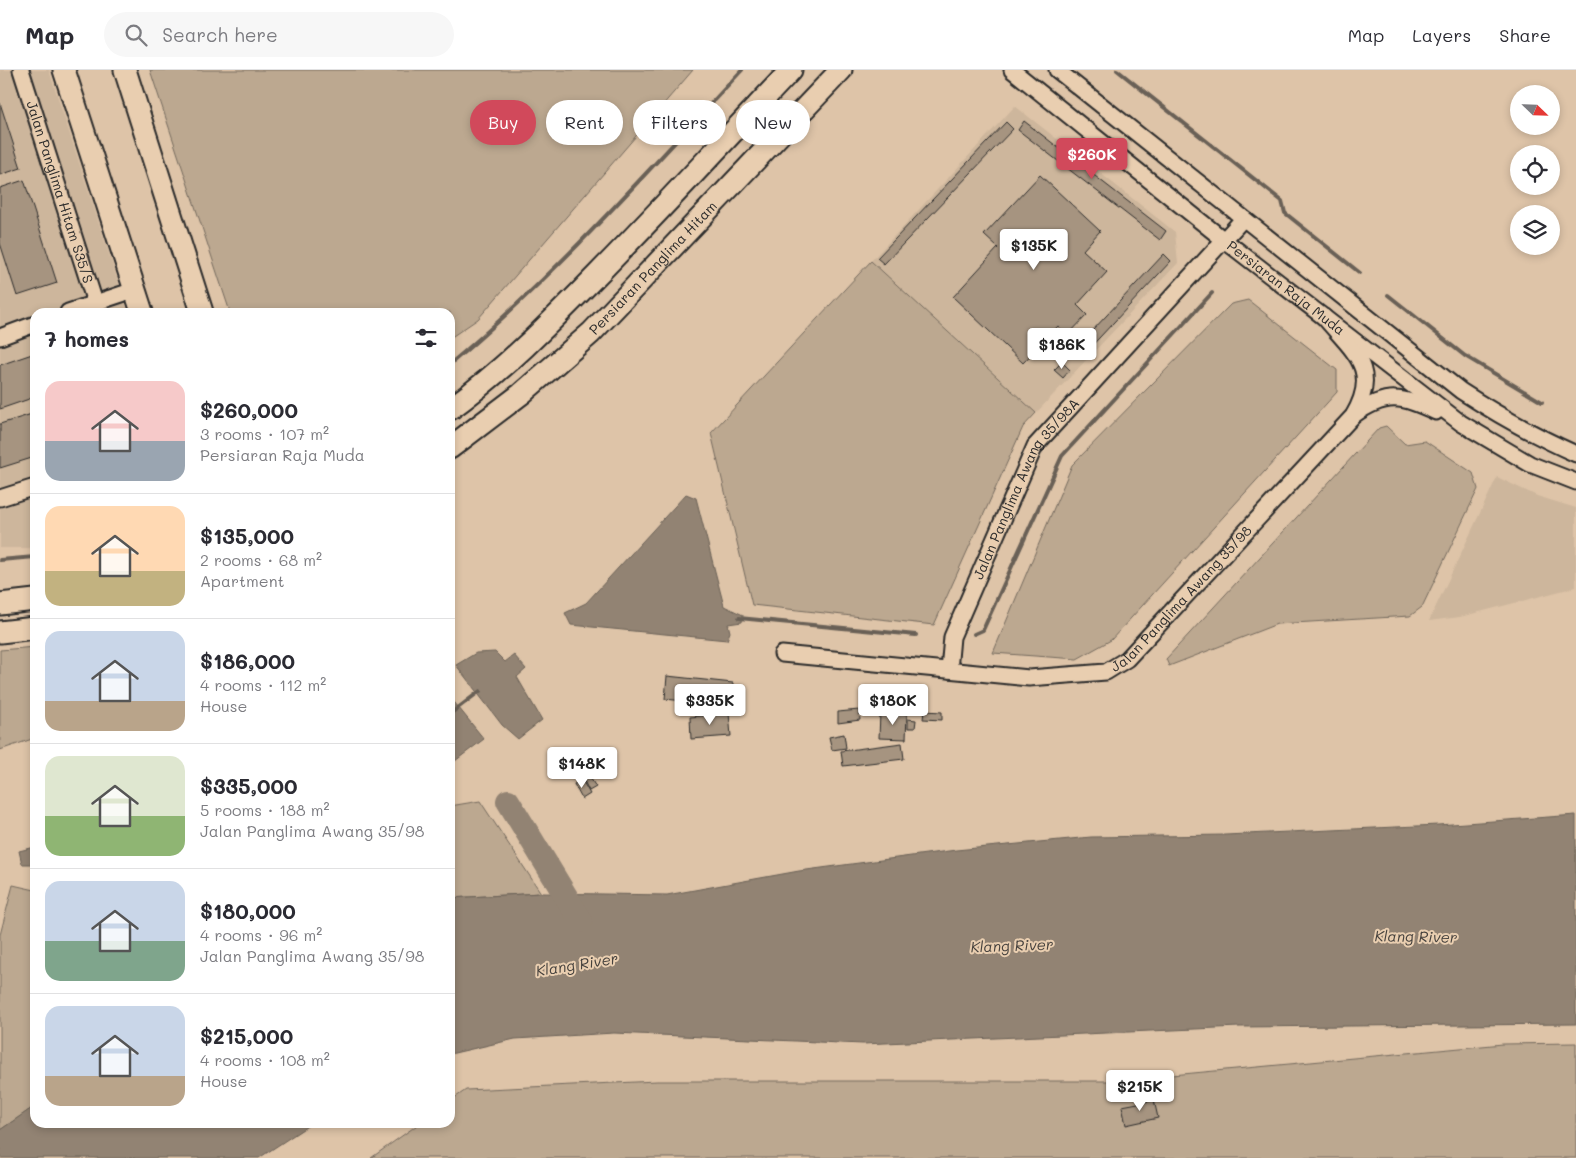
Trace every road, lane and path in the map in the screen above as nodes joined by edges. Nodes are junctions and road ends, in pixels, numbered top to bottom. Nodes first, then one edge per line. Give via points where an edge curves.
1 (21, 70) edge
2 (64, 70) edge
3 (125, 70) edge
4 (791, 70) edge
5 (841, 70) edge
6 (1012, 70) edge
7 (1057, 70) edge
8 (1243, 219) junction
9 (1224, 240) junction
10 (134, 290) junction
11 (96, 308) edge
12 (141, 308) edge
13 (201, 308) edge
14 (1324, 317) junction
15 (30, 326) edge
16 (0, 337) edge
17 (455, 405) edge
18 (1353, 416) junction
19 (1461, 423) junction
20 (455, 444) edge
21 (1576, 454) edge
22 (1576, 482) edge
23 (30, 489) edge
24 (0, 498) edge
25 (30, 601) edge
26 (0, 604) edge
27 (30, 629) edge
28 (0, 632) edge
29 (782, 654) dead end
30 (949, 670) junction

1 - 11 street, Jalan Panglima Hitam S35/S
2 - 10 main road
3 - 13 main road
4 - 17 main road via 662,209 564,308 497,373
5 - 20 main road, Persiaran Panglima Hitam via 592,332 521,394
6 - 9 street, Persiaran Raja Muda
7 - 8 street, Persiaran Raja Muda
8 - 9 street, Jalan Panglima Awang 35/98A
8 - 21 street, Persiaran Raja Muda via 1461,391 1499,416
9 - 14 street, Persiaran Raja Muda
9 - 30 street, Jalan Panglima Awang 35/98A via 1034,446 952,637
10 - 11 street
10 - 12 main road
14 - 18 street via 1359,359 1365,374 1365,390
14 - 19 street, Persiaran Raja Muda
15 - 16 street
18 - 19 street via 1384,398 1399,397
18 - 30 street, Jalan Panglima Awang 35/98 via 1127,660 1106,672 1087,675 1029,678
19 - 22 street, Persiaran Raja Muda via 1530,464
23 - 24 street
25 - 26 main road
27 - 28 main road
29 - 30 street, Jalan Panglima Awang 35/98

